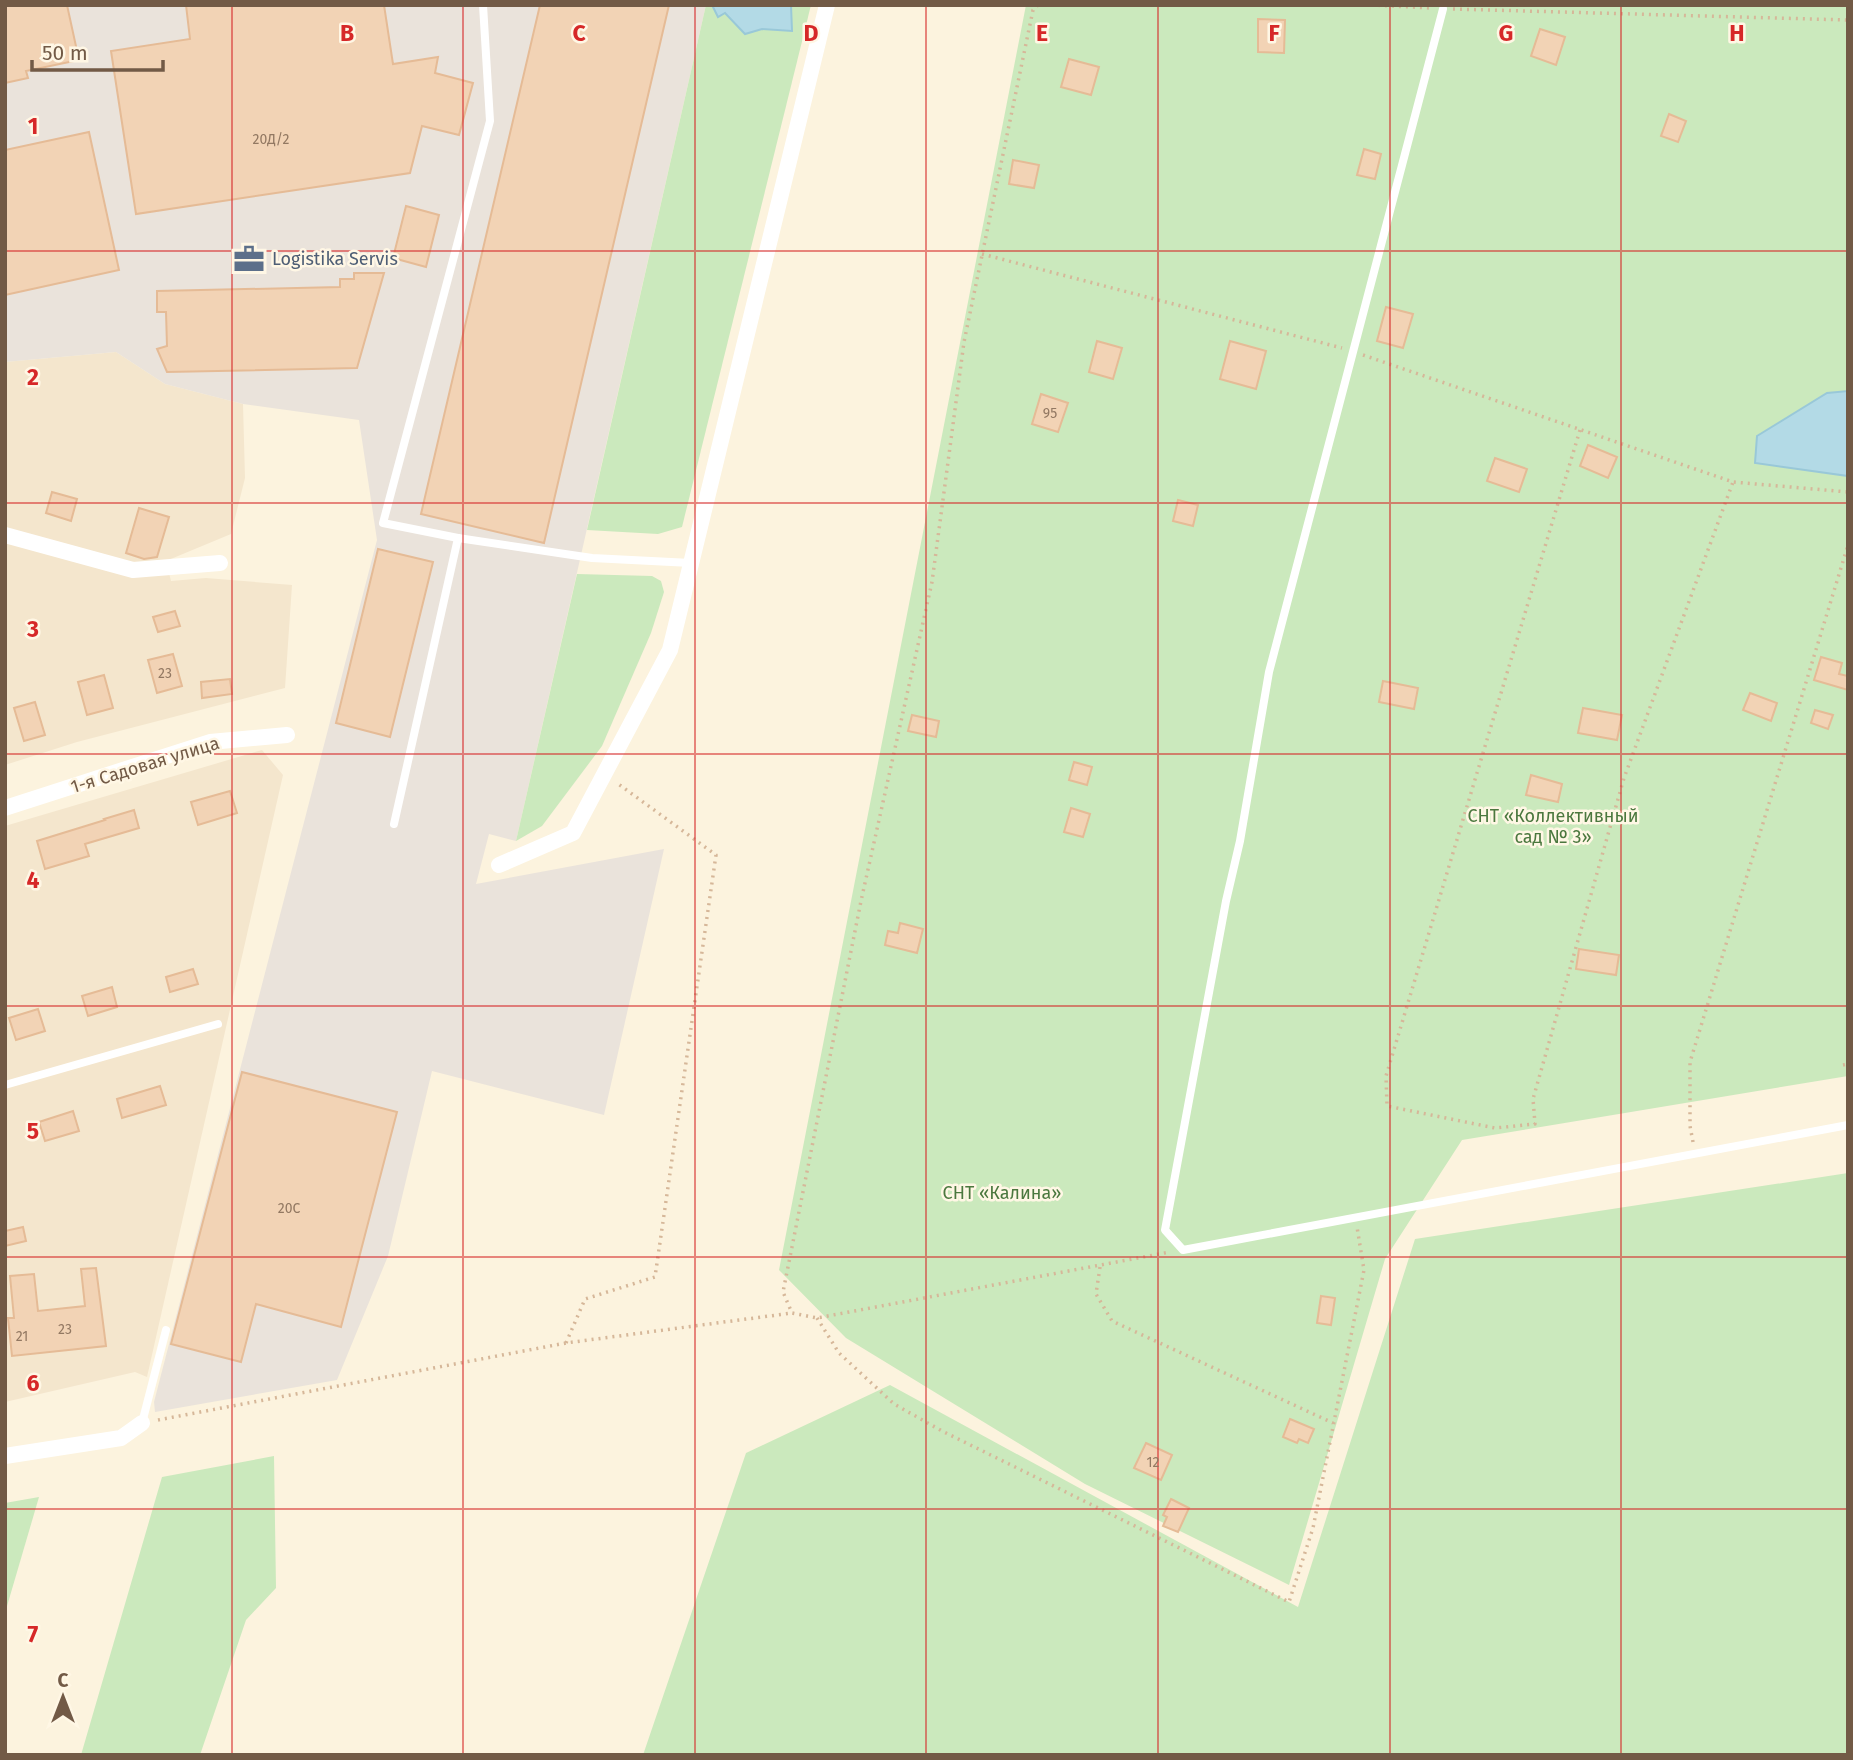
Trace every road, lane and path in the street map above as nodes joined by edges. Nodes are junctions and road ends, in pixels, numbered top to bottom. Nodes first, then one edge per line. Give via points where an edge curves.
1 (483, 5) edge
2 (827, 5) edge
3 (1038, 5) edge
4 (1371, 5) edge
5 (1443, 9) junction
6 (1848, 20) edge
7 (982, 254) junction
8 (1353, 351) junction
9 (1580, 430) junction
10 (1733, 482) junction
11 (1848, 492) edge
12 (5, 536) edge
13 (458, 538) junction
14 (1848, 545) edge
15 (220, 563) dead end
16 (691, 563) junction
17 (287, 734) dead end
18 (604, 774) junction
19 (5, 808) edge
20 (394, 824) dead end
21 (499, 865) dead end
22 (218, 1024) dead end
23 (5, 1084) edge
24 (1848, 1125) edge
25 (1696, 1154) junction
26 (1356, 1218) junction
27 (1183, 1250) junction
28 (1100, 1266) junction
29 (792, 1313) junction
30 (817, 1318) junction
31 (166, 1330) dead end
32 (566, 1342) junction
33 (142, 1423) junction
34 (1333, 1423) junction
35 (5, 1456) edge

1 - 13 lane via 490,121 383,523
2 - 16 street
3 - 7 path via 1033,10
4 - 5 path
5 - 6 path
5 - 8 lane
7 - 8 path
7 - 29 path via 964,342 932,582 861,901 783,1292
8 - 9 path
8 - 27 lane via 1269,672 1165,1230
9 - 10 path
9 - 10 path via 1386,1076 1387,1106 1494,1128 1535,1124 1533,1099 1624,778
10 - 11 path
12 - 15 street via 133,570
13 - 16 lane via 593,558
13 - 20 lane
14 - 25 path via 1690,1062 1689,1126
16 - 18 street via 670,650
17 - 19 street, 1-я Садовая улица via 210,742
18 - 21 street via 573,833
18 - 32 path via 716,855 655,1278 585,1299
22 - 23 lane
24 - 25 lane
25 - 26 lane
26 - 27 lane
26 - 34 path via 1364,1270
27 - 28 path
28 - 30 path
28 - 34 path via 1096,1294 1112,1321
29 - 30 path
29 - 32 path
30 - 34 path via 839,1353 894,1404 1289,1602 1313,1528
31 - 33 lane
32 - 33 path
33 - 35 street via 121,1438

